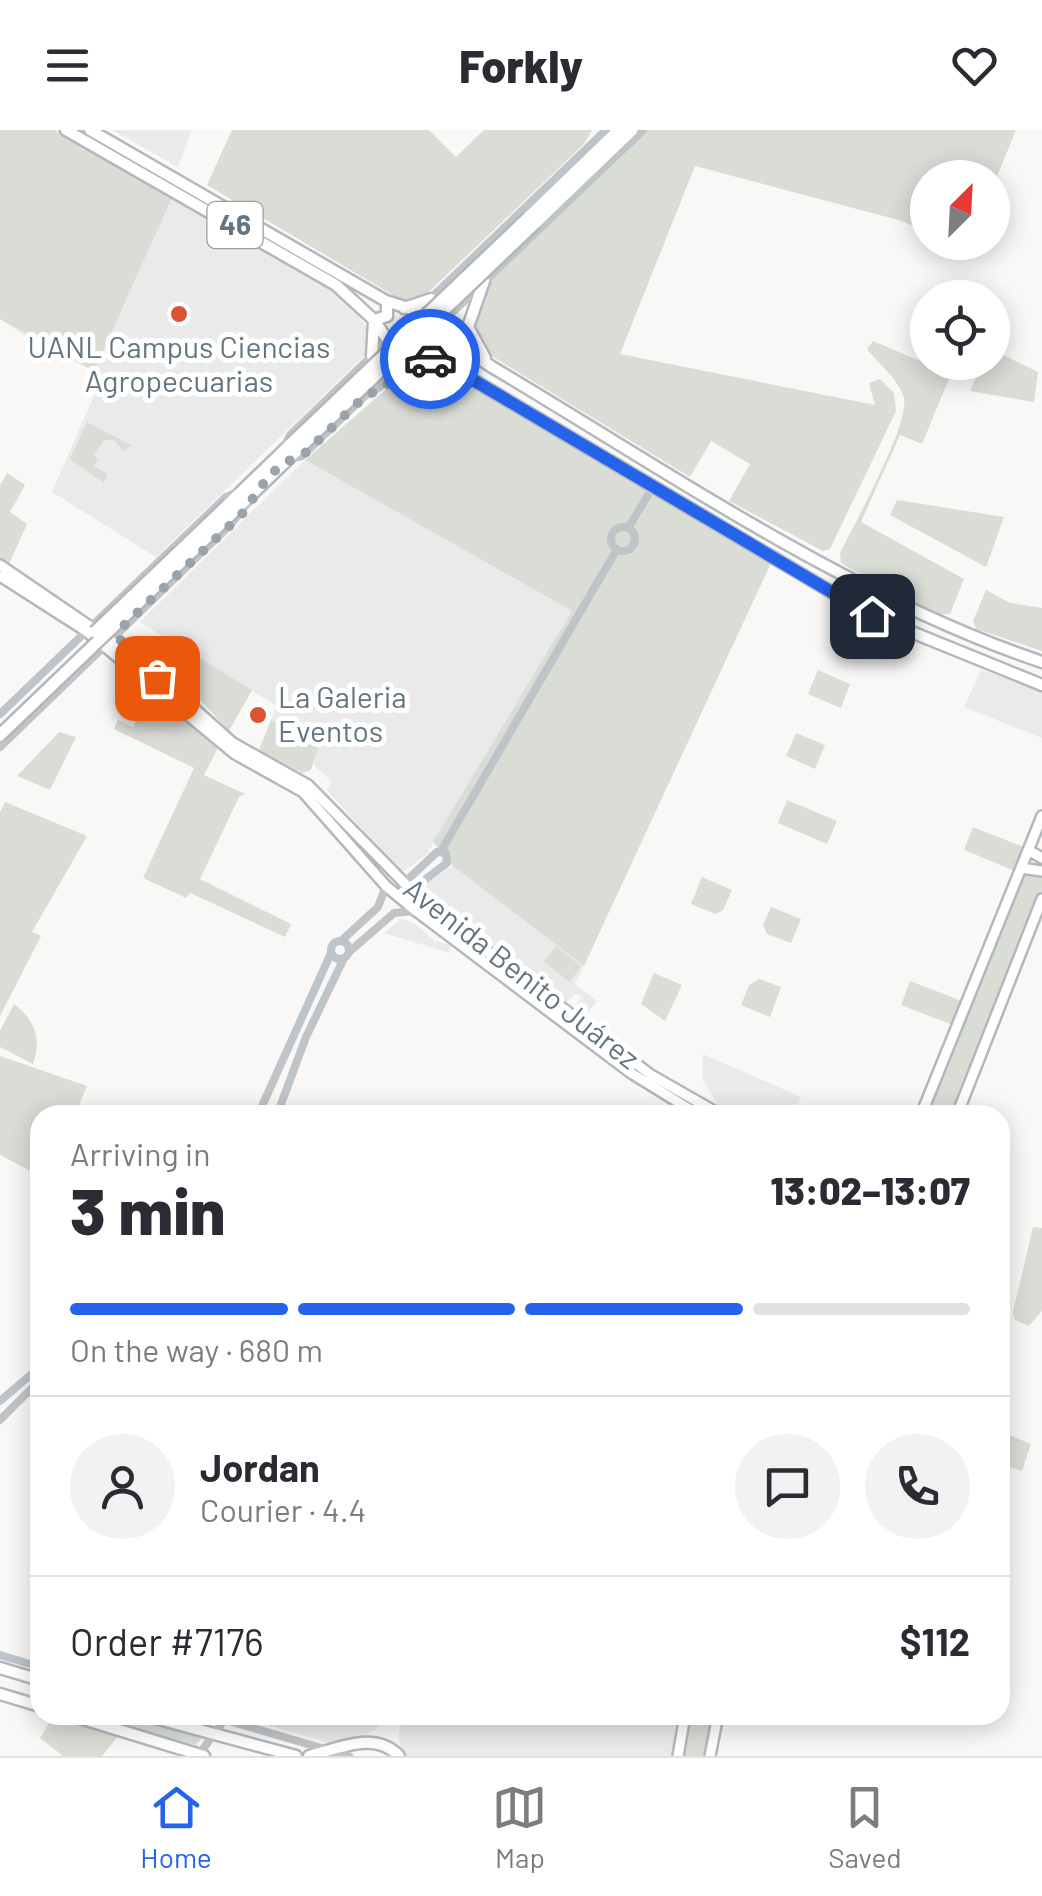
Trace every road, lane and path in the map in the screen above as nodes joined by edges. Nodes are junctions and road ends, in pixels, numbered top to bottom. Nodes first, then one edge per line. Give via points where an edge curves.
1 (66, 130) edge
2 (90, 130) edge
3 (606, 130) edge
4 (619, 130) edge
5 (632, 130) edge
6 (642, 130) edge
7 (558, 176) junction
8 (539, 207) junction
9 (532, 220) junction
10 (484, 281) junction
11 (441, 289) junction
12 (431, 299) junction
13 (386, 301) junction
14 (458, 306) junction
15 (401, 308) junction
16 (417, 313) junction
17 (374, 320) junction
18 (439, 323) junction
19 (387, 341) junction
20 (456, 343) junction
21 (409, 354) junction
22 (372, 356) junction
23 (436, 358) junction
24 (492, 366) junction
25 (403, 369) junction
26 (388, 373) junction
27 (366, 395) junction
28 (289, 452) junction
29 (654, 487) junction
30 (256, 490) junction
31 (241, 492) junction
32 (232, 507) junction
33 (738, 514) junction
34 (628, 528) junction
35 (764, 528) junction
36 (724, 531) junction
37 (752, 548) junction
38 (617, 549) junction
39 (0, 566) edge
40 (0, 576) edge
41 (102, 616) junction
42 (89, 628) junction
43 (119, 630) junction
44 (106, 642) junction
45 (122, 648) junction
46 (64, 652) junction
47 (137, 665) junction
48 (1041, 665) edge
49 (80, 668) junction
50 (1008, 672) junction
51 (157, 681) junction
52 (73, 684) dead end
53 (1042, 685) edge
54 (60, 688) junction
55 (45, 703) junction
56 (0, 714) edge
57 (42, 716) dead end
58 (0, 724) edge
59 (0, 734) edge
60 (0, 747) edge
61 (305, 788) junction
62 (1042, 816) edge
63 (1028, 850) junction
64 (1042, 858) edge
65 (380, 869) junction
66 (1020, 869) junction
67 (1042, 870) edge
68 (386, 886) junction
69 (406, 888) junction
70 (1042, 900) edge
71 (416, 911) junction
72 (341, 941) junction
73 (331, 953) junction
74 (346, 955) junction
75 (631, 1073) junction
76 (651, 1075) junction
77 (263, 1105) edge
78 (282, 1105) edge
79 (683, 1105) edge
80 (703, 1105) edge
81 (925, 1105) edge
82 (961, 1105) edge
83 (30, 1376) edge
84 (30, 1390) edge
85 (0, 1401) edge
86 (0, 1420) edge
87 (0, 1655) edge
88 (30, 1663) edge
89 (0, 1668) edge
90 (30, 1677) edge
91 (0, 1694) edge
92 (30, 1703) edge
93 (103, 1725) edge
94 (175, 1725) edge
95 (220, 1725) edge
96 (241, 1725) edge
97 (683, 1725) edge
98 (716, 1725) edge
99 (212, 1737) junction
100 (331, 1751) junction
101 (201, 1755) edge
102 (296, 1756) edge
103 (309, 1756) edge
104 (348, 1756) edge
105 (399, 1756) edge
106 (678, 1756) edge
107 (710, 1756) edge

1 - 17 main road, 46 via 336,285
2 - 13 main road, 46
3 - 7 street
4 - 8 highway
5 - 9 highway
6 - 10 street
7 - 8 highway
7 - 11 street
8 - 9 highway
9 - 28 highway, bridge
10 - 14 street
10 - 24 main road via 468,327
11 - 12 street
11 - 14 street via 442,304
12 - 15 main road
12 - 16 street
13 - 15 main road, 46
13 - 17 main road via 388,316
14 - 18 street
15 - 16 main road, 46
16 - 18 main road, 46
16 - 19 street
17 - 19 main road, 46
17 - 22 main road
18 - 20 main road, 46
18 - 21 street
19 - 21 main road, 46
19 - 22 street
20 - 23 main road via 434,341
20 - 24 main road, 46
21 - 23 main road, 46
21 - 26 street
22 - 26 street via 386,358
22 - 28 street via 290,435
23 - 25 main road
23 - 29 main road, 46
24 - 33 main road, 46
25 - 26 main road
25 - 27 street
26 - 27 street
27 - 28 street via 302,456
28 - 30 highway
28 - 31 highway
29 - 34 street
29 - 36 main road, 46
30 - 32 highway
30 - 43 street via 242,514
31 - 32 highway
31 - 41 street via 226,497
32 - 58 highway, bridge
32 - 59 highway, bridge
33 - 35 main road, 46
33 - 36 main road via 738,528
34 - 38 street via 612,534
34 - 38 street via 634,544
35 - 37 main road via 748,532
35 - 48 main road, 46 via 939,624
36 - 37 main road, 46
37 - 50 main road, 46 via 891,626
38 - 69 street via 441,851 446,863
39 - 42 main road, Avenida Benito Juárez
40 - 42 main road, Avenida Benito Juárez
41 - 42 street
41 - 43 street via 105,629
42 - 44 main road, Avenida Benito Juárez
42 - 46 street
43 - 44 street
43 - 45 main road
44 - 45 main road, Avenida Benito Juárez
44 - 47 main road, Avenida Benito Juárez
44 - 49 street
45 - 47 main road, Avenida Benito Juárez
46 - 49 street via 77,655
46 - 56 street
47 - 51 main road, Avenida Benito Juárez
48 - 50 main road via 1035,676
49 - 54 street
50 - 53 main road, 46
51 - 61 main road, Avenida Benito Juárez via 228,739
51 - 61 main road, Avenida Benito Juárez via 235,754
52 - 54 street
54 - 55 street
55 - 57 street
55 - 60 street
61 - 65 main road, Avenida Benito Juárez
62 - 63 main road
63 - 64 main road
63 - 66 main road
65 - 68 main road, Avenida Benito Juárez
65 - 69 main road, Avenida Benito Juárez
66 - 67 main road
66 - 81 main road
68 - 71 main road, Avenida Benito Juárez
68 - 72 street via 378,907
69 - 76 main road, Avenida Benito Juárez
70 - 82 main road
71 - 74 street via 394,913
71 - 75 main road, Avenida Benito Juárez
72 - 73 street
72 - 74 street
73 - 74 street
73 - 77 street
74 - 78 street
75 - 76 main road
75 - 79 main road, Avenida Benito Juárez
76 - 80 main road, Avenida Benito Juárez
83 - 85 street
84 - 86 street
87 - 88 street
89 - 90 main road
91 - 92 main road
93 - 101 main road
94 - 99 main road
95 - 99 street
96 - 100 street
97 - 106 main road
98 - 107 main road
99 - 101 street
99 - 102 main road
100 - 103 main road
100 - 104 street
100 - 105 main road via 379,1742

